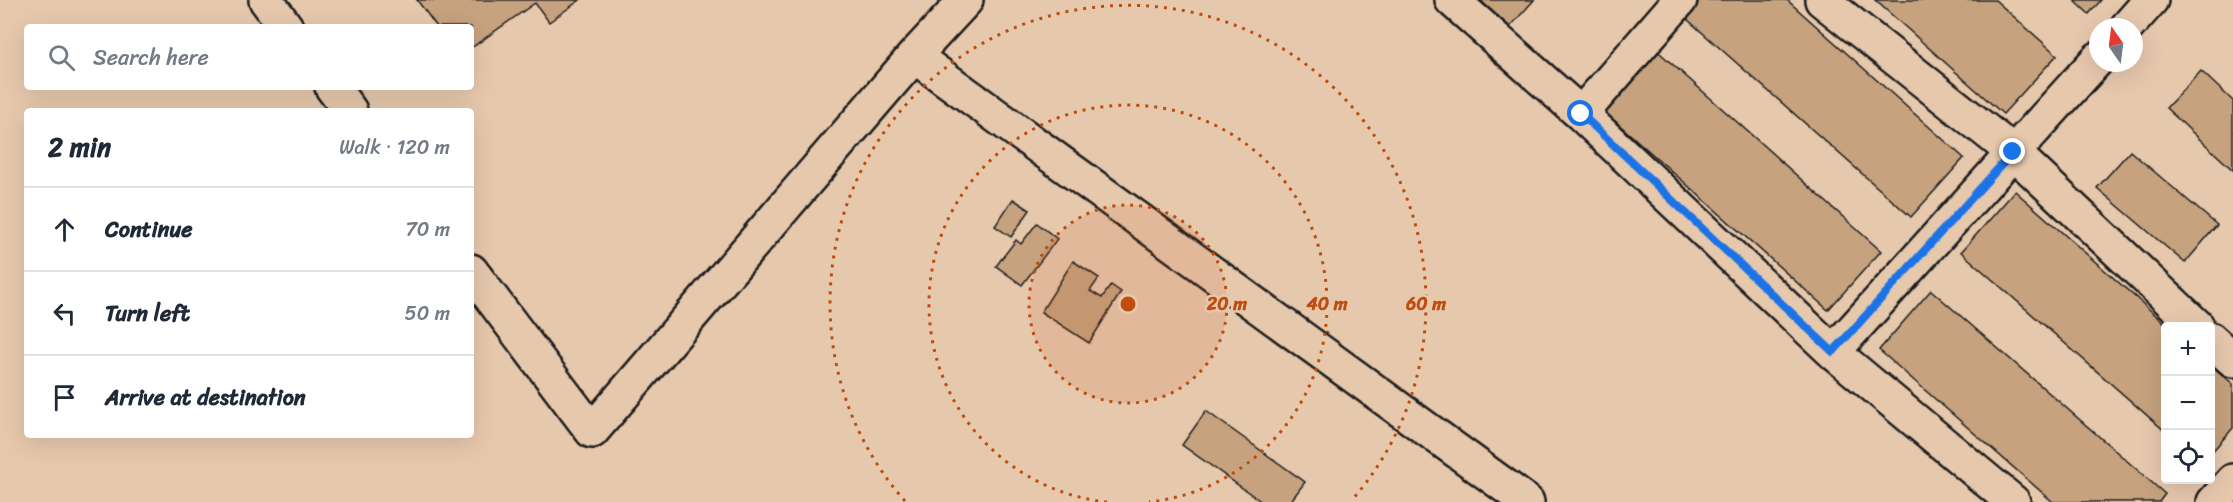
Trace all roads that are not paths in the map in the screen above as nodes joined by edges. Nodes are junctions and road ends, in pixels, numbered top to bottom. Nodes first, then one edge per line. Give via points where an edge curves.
1 (266, 0) edge
2 (966, 0) edge
3 (1452, 0) edge
4 (1680, 0) edge
5 (1822, 0) edge
6 (2151, 0) edge
7 (2135, 18) edge
8 (284, 24) edge
9 (914, 56) junction
10 (2089, 69) edge
11 (334, 90) edge
12 (348, 108) edge
13 (1581, 114) junction
14 (2013, 152) junction
15 (474, 275) edge
16 (2192, 322) edge
17 (2215, 343) edge
18 (1833, 352) junction
19 (2233, 360) edge
20 (2233, 481) edge
21 (1527, 502) edge
22 (2013, 502) edge
23 (2214, 502) edge

1 - 8 street
2 - 9 street
3 - 13 street
4 - 13 street
5 - 14 street
6 - 7 street
9 - 15 street via 592,431
9 - 21 street
10 - 14 street
11 - 12 street
13 - 18 street
14 - 16 street
14 - 18 street
17 - 19 street
18 - 22 street
20 - 23 street

